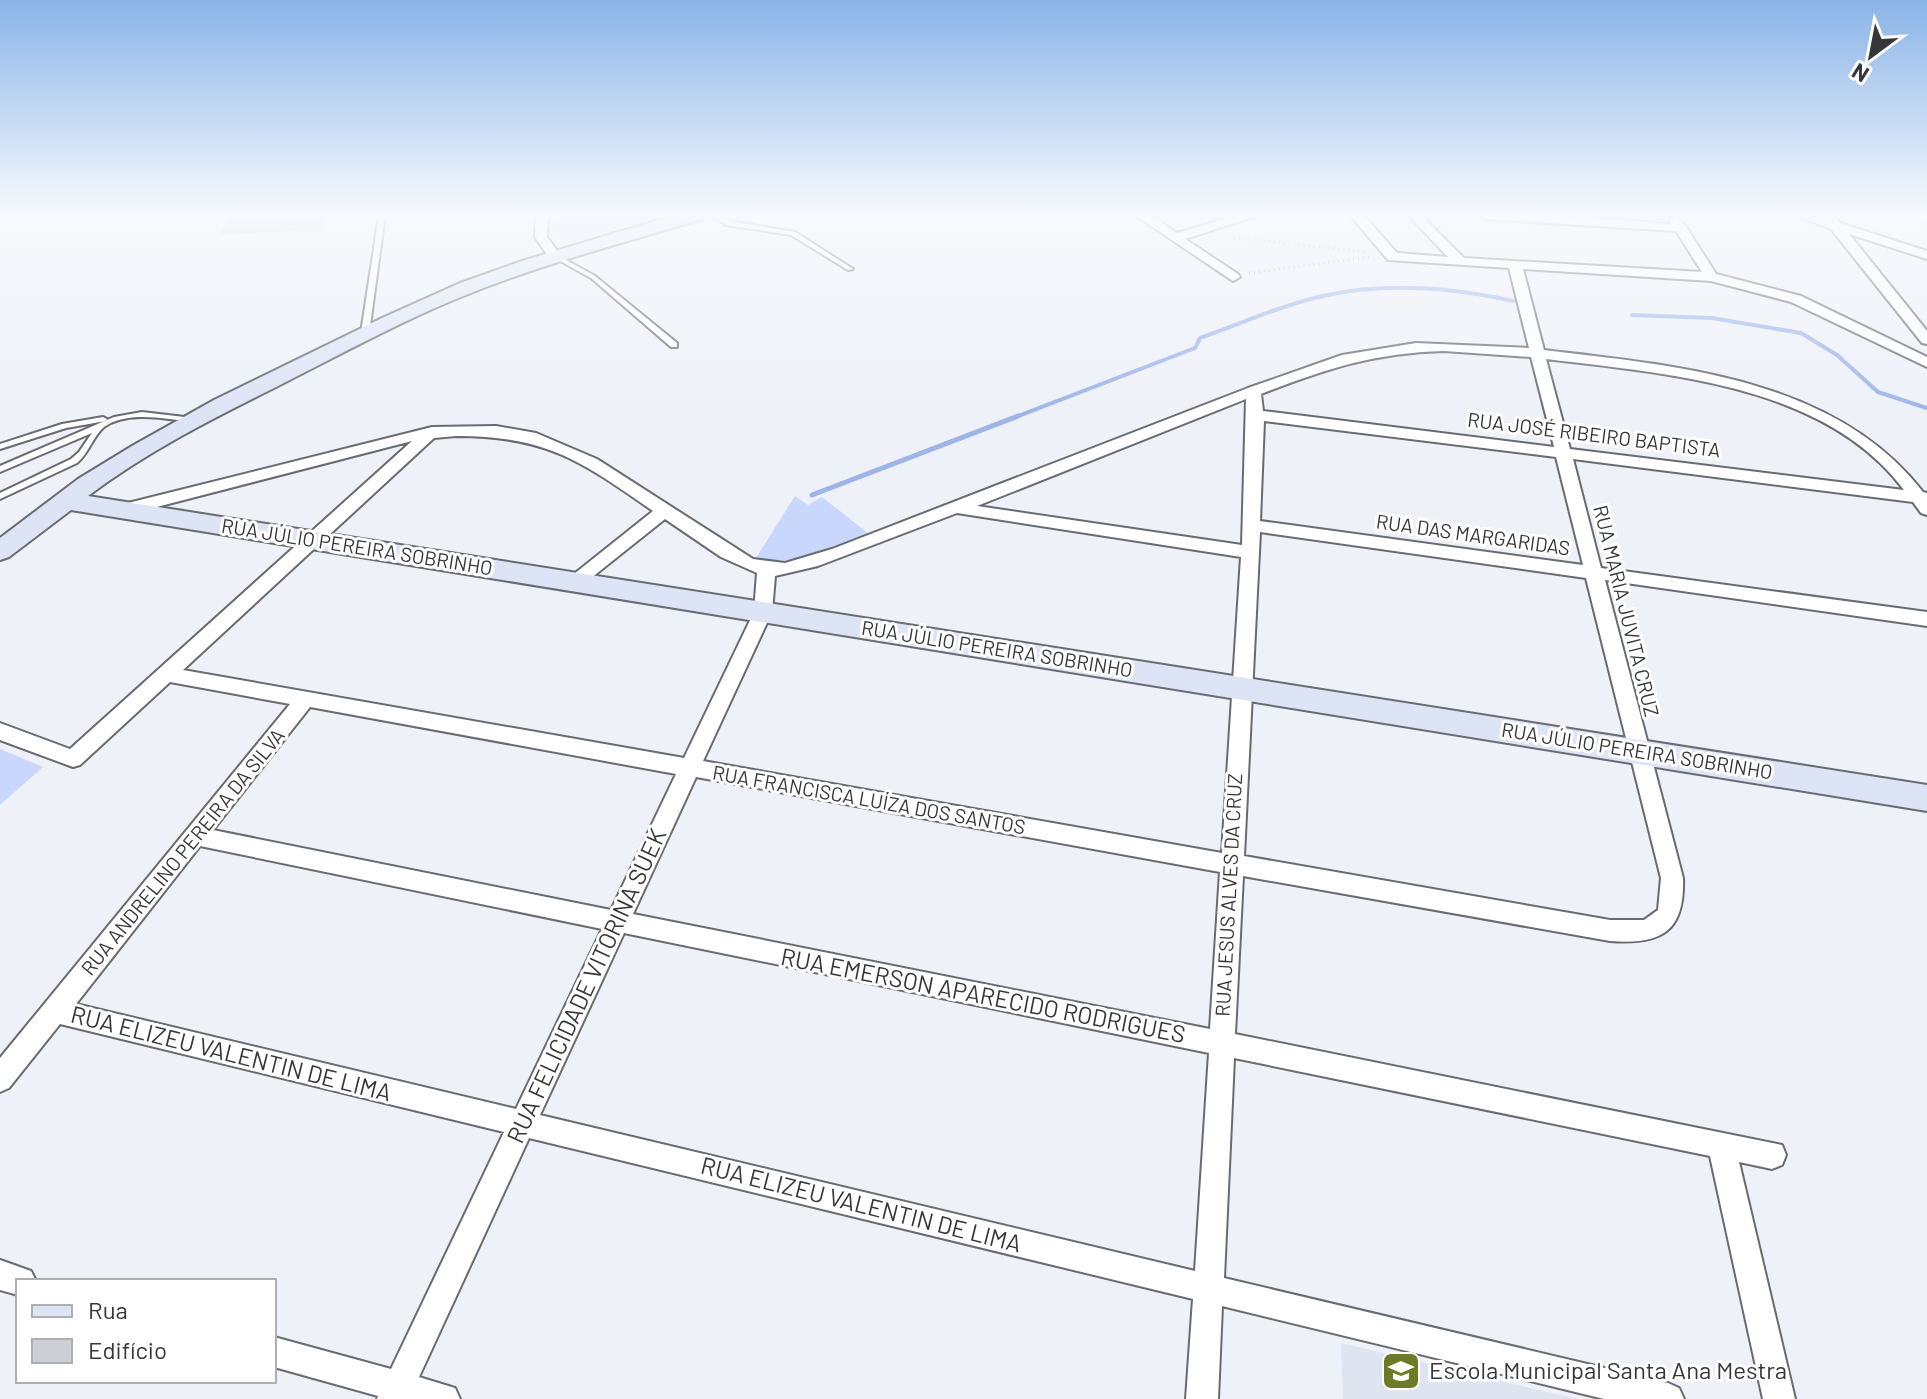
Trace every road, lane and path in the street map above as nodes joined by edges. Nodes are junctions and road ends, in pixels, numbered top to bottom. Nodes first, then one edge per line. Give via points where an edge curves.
1 (373, 280) edge
2 (486, 280) edge
3 (597, 280) edge
4 (1519, 280) edge
5 (1729, 280) edge
6 (1879, 280) edge
7 (365, 333) junction
8 (1927, 340) edge
9 (674, 345) dead end
10 (1538, 353) junction
11 (1927, 363) edge
12 (1253, 391) junction
13 (1256, 415) junction
14 (117, 419) junction
15 (195, 420) junction
16 (104, 423) junction
17 (432, 432) junction
18 (0, 447) edge
19 (1565, 454) junction
20 (0, 469) edge
21 (0, 496) edge
22 (66, 501) junction
23 (1925, 501) edge
24 (956, 508) junction
25 (122, 510) junction
26 (664, 511) junction
27 (1251, 525) junction
28 (313, 540) junction
29 (0, 550) edge
30 (1250, 552) junction
31 (766, 569) junction
32 (1594, 574) junction
33 (575, 582) junction
34 (763, 612) junction
35 (1927, 619) edge
36 (165, 674) junction
37 (1240, 688) junction
38 (305, 699) junction
39 (0, 731) edge
40 (1639, 752) junction
41 (690, 768) junction
42 (1927, 798) edge
43 (195, 836) junction
44 (1231, 864) junction
45 (617, 922) junction
46 (1573, 925) joint
47 (54, 1011) junction
48 (1221, 1044) junction
49 (0, 1079) edge
50 (523, 1124) junction
51 (1721, 1145) junction
52 (1772, 1155) dead end
53 (1208, 1288) junction
54 (276, 1353) edge
55 (396, 1393) edge
56 (444, 1399) edge
57 (1202, 1399) edge
58 (1668, 1399) edge
59 (1779, 1399) edge

1 - 7 lane
2 - 7 main road
3 - 9 lane
4 - 10 street, RUA MARIA JUVITA CRUZ
5 - 11 street via 1803,301
6 - 8 street
7 - 15 main road
10 - 12 street via 1384,350
10 - 19 street, RUA MARIA JUVITA CRUZ
10 - 23 street via 1709,377 1767,393 1859,438 1891,463
12 - 13 street, RUA JESUS ALVES DA CRUZ
12 - 24 street
13 - 19 street, RUA JOSÉ RIBEIRO BAPTISTA
13 - 27 street, RUA JESUS ALVES DA CRUZ
14 - 15 lane via 142,414
14 - 16 lane
14 - 18 lane via 65,426
15 - 22 main road
16 - 20 lane
16 - 21 lane via 91,436 85,454
17 - 25 street
17 - 26 street via 488,429 537,436 584,457
17 - 28 street
19 - 23 street, RUA JOSÉ RIBEIRO BAPTISTA
19 - 32 street, RUA MARIA JUVITA CRUZ
22 - 25 main road, RUA JÚLIO PEREIRA SOBRINHO
22 - 29 main road
24 - 30 street
24 - 31 street via 818,560
25 - 28 main road, RUA JÚLIO PEREIRA SOBRINHO
26 - 31 street via 733,556
26 - 33 street
27 - 30 street, RUA JESUS ALVES DA CRUZ
27 - 32 street, RUA DAS MARGARIDAS
28 - 33 main road, RUA JÚLIO PEREIRA SOBRINHO
28 - 36 street
30 - 37 street, RUA JESUS ALVES DA CRUZ
31 - 34 street, RUA FELICIDADE VITORINA SUEK
32 - 35 street, RUA DAS MARGARIDAS
32 - 40 street, RUA MARIA JUVITA CRUZ
33 - 34 main road, RUA JÚLIO PEREIRA SOBRINHO
34 - 37 main road, RUA JÚLIO PEREIRA SOBRINHO
34 - 41 street, RUA FELICIDADE VITORINA SUEK
36 - 38 street, RUA FRANCISCA LUÍZA DOS SANTOS
36 - 39 street via 73,759
37 - 40 main road, RUA JÚLIO PEREIRA SOBRINHO
37 - 44 street, RUA JESUS ALVES DA CRUZ
38 - 41 street, RUA FRANCISCA LUÍZA DOS SANTOS
38 - 43 street, RUA ANDRELINO PEREIRA DA SILVA
40 - 42 main road, RUA JÚLIO PEREIRA SOBRINHO
40 - 46 street, RUA MARIA JUVITA CRUZ via 1672,878 1673,906 1666,920 1642,931
41 - 44 street, RUA FRANCISCA LUÍZA DOS SANTOS
41 - 45 street, RUA FELICIDADE VITORINA SUEK
43 - 45 street, RUA EMERSON APARECIDO RODRIGUES
43 - 47 street, RUA ANDRELINO PEREIRA DA SILVA
44 - 46 street, RUA FRANCISCA LUÍZA DOS SANTOS
44 - 48 street, RUA JESUS ALVES DA CRUZ
45 - 48 street, RUA EMERSON APARECIDO RODRIGUES
45 - 50 street, RUA FELICIDADE VITORINA SUEK
47 - 49 street, RUA ANDRELINO PEREIRA DA SILVA
47 - 50 street, RUA ELIZEU VALENTIN DE LIMA
48 - 51 street, RUA EMERSON APARECIDO RODRIGUES
48 - 53 street, RUA JESUS ALVES DA CRUZ
50 - 53 street, RUA ELIZEU VALENTIN DE LIMA
50 - 55 street, RUA FELICIDADE VITORINA SUEK
51 - 52 street, RUA EMERSON APARECIDO RODRIGUES
51 - 59 street
53 - 57 street, RUA JESUS ALVES DA CRUZ
53 - 58 street, RUA ELIZEU VALENTIN DE LIMA
54 - 55 street
55 - 56 street

